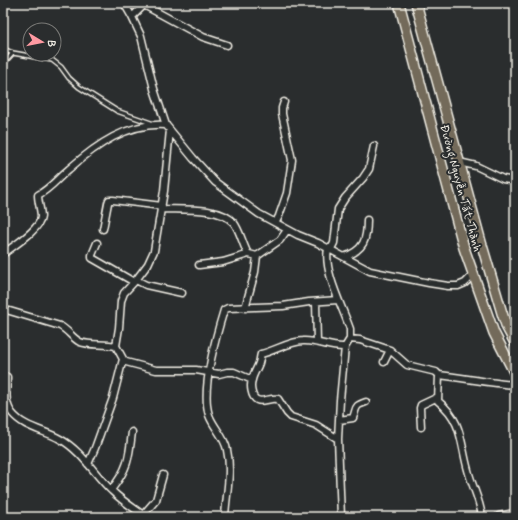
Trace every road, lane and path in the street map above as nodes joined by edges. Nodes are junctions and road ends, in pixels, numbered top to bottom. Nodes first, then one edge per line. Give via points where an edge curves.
1 (124, 3) edge
2 (399, 3) edge
3 (416, 3) edge
4 (145, 4) edge
5 (132, 17) junction
6 (227, 44) dead end
7 (3, 49) edge
8 (13, 52) junction
9 (3, 64) edge
10 (284, 102) dead end
11 (153, 124) junction
12 (168, 127) junction
13 (374, 146) dead end
14 (459, 162) junction
15 (515, 181) edge
16 (162, 207) junction
17 (367, 220) dead end
18 (276, 222) junction
19 (103, 229) dead end
20 (287, 230) junction
21 (97, 243) dead end
22 (328, 249) junction
23 (3, 254) edge
24 (249, 254) junction
25 (257, 256) junction
26 (344, 258) junction
27 (199, 265) dead end
28 (473, 275) junction
29 (135, 281) junction
30 (182, 293) dead end
31 (338, 300) junction
32 (316, 302) junction
33 (246, 308) junction
34 (3, 309) edge
35 (507, 328) junction
36 (494, 333) junction
37 (350, 339) junction
38 (318, 342) junction
39 (515, 343) edge
40 (116, 346) junction
41 (346, 347) junction
42 (390, 350) junction
43 (123, 359) junction
44 (384, 362) dead end
45 (209, 371) junction
46 (515, 374) edge
47 (439, 375) junction
48 (7, 377) dead end
49 (252, 380) junction
50 (515, 385) edge
51 (438, 397) junction
52 (366, 402) dead end
53 (339, 420) junction
54 (421, 427) dead end
55 (132, 432) dead end
56 (338, 439) junction
57 (88, 464) junction
58 (163, 475) dead end
59 (111, 490) junction
60 (515, 514) edge
61 (145, 516) edge
62 (226, 517) edge
63 (341, 517) edge
64 (482, 517) edge
65 (499, 517) edge

1 - 5 street
2 - 28 main road, Đường Nguyễn Tất Thành
3 - 14 main road, Đường Nguyễn Tất Thành
4 - 5 street
4 - 6 street via 203,37
5 - 12 street via 142,40 154,89
7 - 8 lane
8 - 9 lane
8 - 11 lane via 52,60 79,88 117,110
10 - 18 street via 282,114 292,160 287,193
11 - 12 street
11 - 23 street via 107,140 82,157 50,188 38,195 41,216 39,224
12 - 16 street
12 - 18 street via 215,182 259,214
13 - 22 street via 369,168 340,204 334,243
14 - 15 street
14 - 35 main road, Đường Nguyễn Tất Thành
16 - 19 street via 109,200
16 - 24 street via 211,211 224,215 234,223
16 - 29 street via 152,256
17 - 26 street via 366,240 363,246
18 - 20 street
20 - 22 street
20 - 25 street via 280,240
21 - 29 street via 92,258
22 - 26 street
22 - 31 street via 327,268
24 - 25 street
24 - 27 street via 224,262
25 - 33 street
26 - 28 street via 370,271 429,283 458,286
28 - 36 main road, Đường Nguyễn Tất Thành
29 - 30 street
29 - 40 street via 122,297
31 - 32 street
31 - 37 street via 350,330
32 - 33 street
32 - 38 street
33 - 45 street via 224,310
34 - 40 street via 60,326 82,342
35 - 36 main road
35 - 39 main road, Đường Nguyễn Tất Thành
36 - 46 main road, Đường Nguyễn Tất Thành
37 - 41 street
37 - 42 street
38 - 41 street via 323,345
38 - 49 street via 302,340 261,354
40 - 43 street
41 - 53 street
42 - 44 street
42 - 47 street via 407,366 436,372
43 - 45 street via 156,370
43 - 57 street
45 - 49 street via 219,374 234,372
45 - 62 street via 208,411 227,449 230,469 225,503
47 - 50 street
47 - 51 street
48 - 57 street via 7,402 18,419 61,439
49 - 56 street via 251,388 256,400 278,399 291,416 316,425
51 - 54 street via 420,405
51 - 64 street via 438,401 446,407 458,427 467,469
52 - 53 street via 356,407 353,418
53 - 56 street
55 - 59 street via 126,468
56 - 63 street
57 - 59 street
58 - 61 street via 156,500
59 - 61 street
60 - 65 main road

